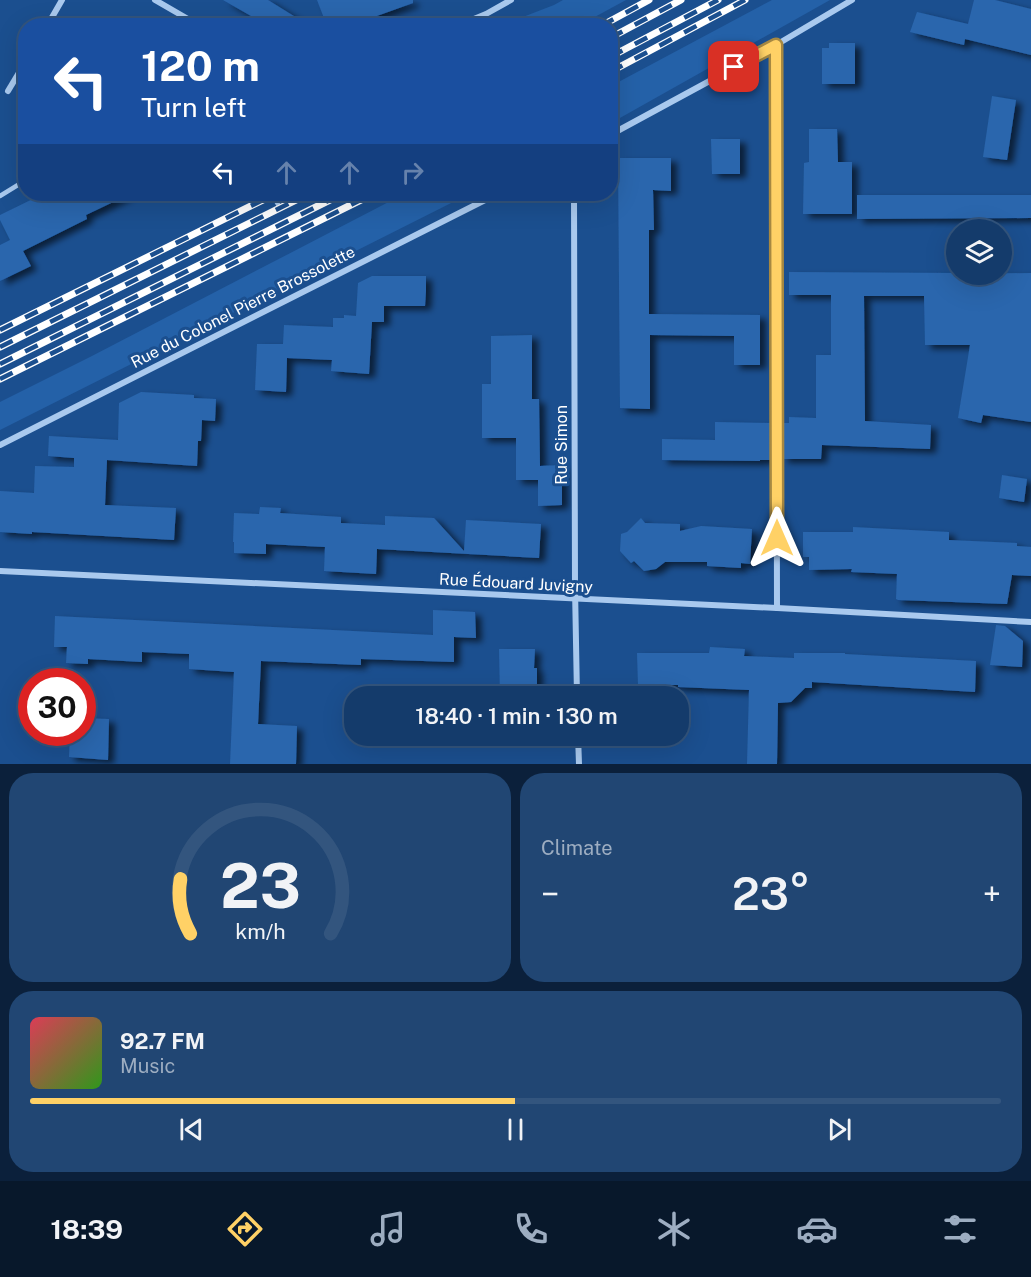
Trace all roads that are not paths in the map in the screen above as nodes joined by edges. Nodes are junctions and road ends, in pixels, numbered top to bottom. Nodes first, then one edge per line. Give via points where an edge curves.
1 (62, 0) edge
2 (155, 0) edge
3 (511, 0) edge
4 (852, 0) edge
5 (52, 18) edge
6 (186, 18) edge
7 (476, 18) edge
8 (776, 45) junction
9 (18, 74) edge
10 (8, 91) dead end
11 (618, 131) edge
12 (18, 185) edge
13 (0, 196) edge
14 (276, 201) edge
15 (483, 201) edge
16 (573, 201) edge
17 (280, 207) dead end
18 (0, 445) edge
19 (0, 571) edge
20 (575, 599) junction
21 (777, 608) junction
22 (1031, 622) edge
23 (577, 686) edge
24 (578, 746) edge
25 (579, 764) edge

1 - 5 street
2 - 6 street
3 - 7 street
4 - 8 street
8 - 11 street
8 - 21 street
9 - 10 street
12 - 13 lane
14 - 17 lane
15 - 18 street, Rue du Colonel Pierre Brossolette
16 - 20 street, Rue Simon
19 - 20 street, Rue Édouard Juvigny
20 - 21 street, Rue Édouard Juvigny
20 - 23 street, Rue Simon
21 - 22 street, Rue Édouard Juvigny
24 - 25 street

